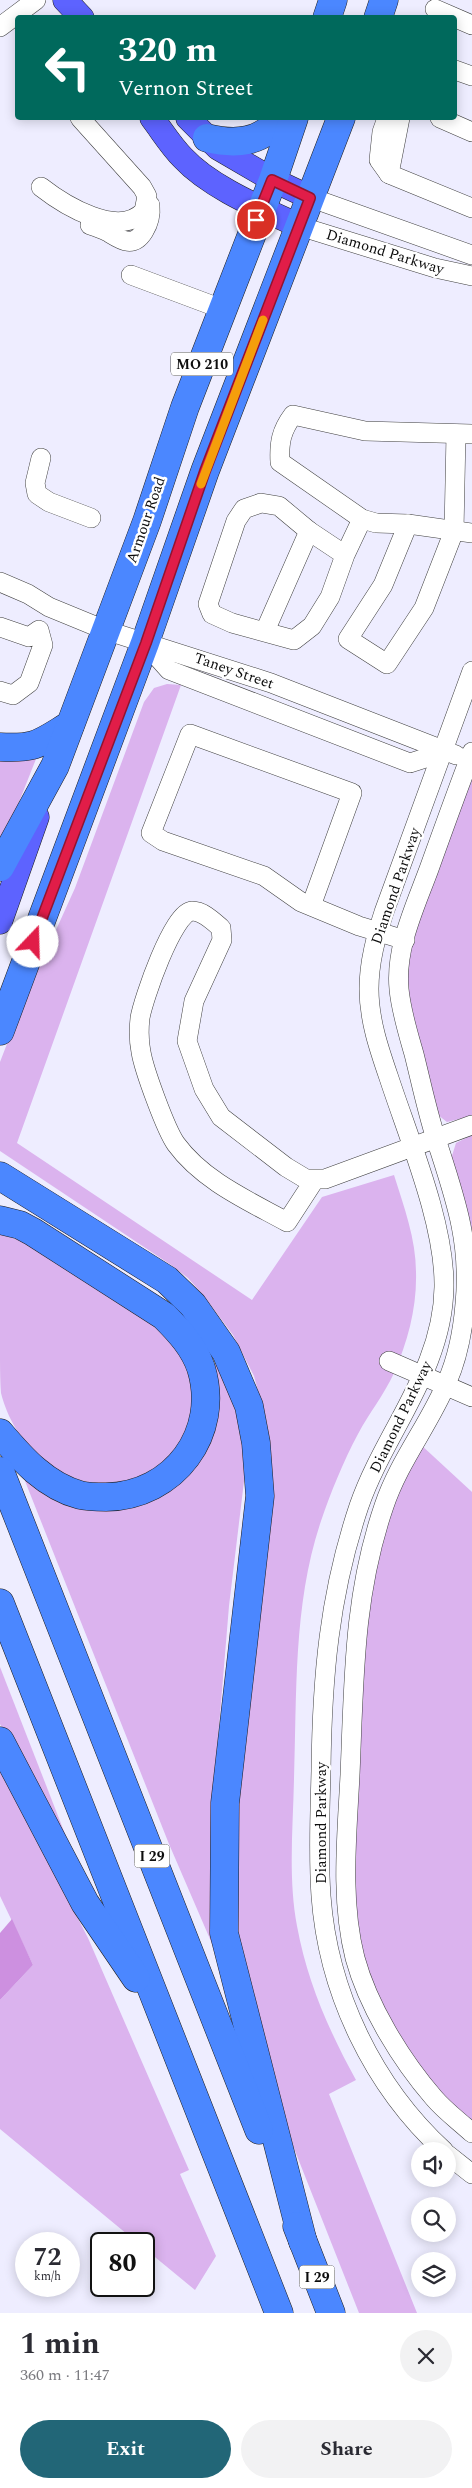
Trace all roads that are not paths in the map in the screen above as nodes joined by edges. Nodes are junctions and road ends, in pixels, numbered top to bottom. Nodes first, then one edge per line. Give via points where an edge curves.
1 (36, 0) edge
2 (66, 0) edge
3 (333, 0) edge
4 (384, 0) edge
5 (435, 9) edge
6 (17, 15) edge
7 (79, 15) edge
8 (328, 15) edge
9 (379, 15) edge
10 (449, 15) edge
11 (15, 16) edge
12 (457, 19) edge
13 (472, 25) edge
14 (0, 28) edge
15 (457, 71) edge
16 (472, 76) edge
17 (82, 120) edge
18 (154, 120) edge
19 (190, 120) edge
20 (279, 120) edge
21 (293, 120) edge
22 (339, 120) edge
23 (386, 120) edge
24 (400, 120) edge
25 (445, 120) edge
26 (472, 132) edge
27 (207, 138) junction
28 (389, 174) junction
29 (272, 180) junction
30 (41, 187) dead end
31 (310, 198) junction
32 (261, 208) junction
33 (472, 208) edge
34 (299, 226) junction
35 (472, 256) edge
36 (435, 268) junction
37 (131, 275) dead end
38 (472, 276) edge
39 (472, 289) edge
40 (222, 309) junction
41 (464, 434) edge
42 (41, 458) dead end
43 (91, 518) dead end
44 (362, 518) junction
45 (408, 524) junction
46 (309, 531) junction
47 (463, 532) edge
48 (345, 555) junction
49 (0, 582) edge
50 (0, 627) edge
51 (105, 630) junction
52 (265, 631) junction
53 (146, 643) junction
54 (472, 672) edge
55 (0, 690) edge
56 (70, 725) junction
57 (0, 747) edge
58 (444, 752) junction
59 (471, 755) edge
60 (55, 766) junction
61 (0, 868) edge
62 (310, 906) junction
63 (0, 922) edge
64 (378, 931) junction
65 (405, 940) junction
66 (0, 1031) edge
67 (472, 1125) edge
68 (435, 1136) junction
69 (411, 1145) junction
70 (0, 1176) edge
71 (315, 1179) junction
72 (0, 1220) edge
73 (389, 1361) dead end
74 (424, 1376) junction
75 (446, 1385) junction
76 (472, 1397) edge
77 (0, 1433) edge
78 (0, 1471) edge
79 (0, 1603) edge
80 (0, 1741) edge
81 (166, 2022) junction
82 (472, 2132) edge
83 (435, 2142) edge
84 (456, 2161) edge
85 (472, 2174) edge
86 (303, 2242) junction
87 (279, 2313) edge
88 (331, 2313) edge

1 - 6 street
2 - 7 main road
3 - 8 highway
4 - 9 highway
5 - 10 street
11 - 14 street
12 - 13 street
15 - 16 street
17 - 30 street via 142,187 146,196 144,211 131,222 119,223 72,208
18 - 32 main road via 183,158 218,184
19 - 27 main road
20 - 27 highway via 244,141 227,143
21 - 29 highway, Armour Road / MO 210
22 - 31 highway, MO 210
23 - 28 street via 378,160
24 - 28 street
25 - 26 street
27 - 29 main road
28 - 33 street
29 - 31 main road
29 - 32 highway, Armour Road / MO 210
31 - 34 highway, MO 210
31 - 35 street, Diamond Parkway
32 - 34 main road
32 - 40 highway, Armour Road / MO 210
34 - 36 street, Diamond Parkway
34 - 53 highway, MO 210 via 205,471
36 - 38 street, Diamond Parkway
36 - 39 street
37 - 40 street
40 - 51 highway, Armour Road / MO 210
41 - 44 street via 365,432 293,415 284,427 279,443 280,462
41 - 47 street
42 - 43 street via 35,483 37,494
44 - 45 street via 376,523
44 - 48 street
45 - 47 street
45 - 47 street via 383,585 348,639 387,664 424,608
46 - 48 street
46 - 52 street
46 - 52 street via 279,506 261,503 244,509 236,521 208,604 212,614
48 - 52 street via 330,597 312,626 294,640
49 - 51 street, Taney Street
50 - 55 street via 30,637 39,630 43,644 29,683 13,695
51 - 53 street, Taney Street
51 - 56 highway, Armour Road / MO 210
53 - 58 street, Taney Street via 272,683
53 - 58 street via 169,670 410,763
53 - 66 highway, MO 210
54 - 58 street, Diamond Parkway
56 - 57 highway via 25,748
56 - 60 highway, Armour Road / MO 210
58 - 59 street, Taney Street
58 - 64 street, Diamond Parkway
59 - 65 street, Diamond Parkway via 410,918
60 - 61 highway
60 - 63 main road, Armour Road / MO 210
62 - 62 street via 264,876 163,841 151,833 190,734 352,794
62 - 64 street
64 - 65 street
64 - 69 street, Diamond Parkway via 370,965 370,1010 374,1033
65 - 68 street, Diamond Parkway via 398,986
67 - 68 street
68 - 69 street
68 - 75 street, Diamond Parkway via 453,1187 468,1264 459,1342
69 - 71 street via 325,1179
69 - 74 street, Diamond Parkway via 443,1259 444,1289 439,1328
70 - 86 highway via 167,1280 193,1305 226,1352 249,1406 260,1496 225,1804 224,1933
71 - 71 street via 306,1180 286,1167 221,1117 204,1089 187,1041 194,1001 222,940 221,928 192,911 182,914 168,936 140,1018 141,1052 176,1144 202,1171 288,1222
72 - 77 highway via 33,1232 164,1316 193,1350 200,1367 206,1403 199,1434 180,1465 148,1489 134,1494 95,1497 67,1490 40,1475
73 - 74 street
74 - 75 street
74 - 83 street, Diamond Parkway via 363,1495 333,1599 322,1704 320,1869 330,1954 352,2021 388,2087
75 - 76 street
75 - 82 street, Diamond Parkway via 400,1466 372,1540 363,1582 356,1626 345,1872 356,1959 378,2014 402,2056 435,2099
78 - 86 highway, I 29
79 - 81 highway
80 - 81 highway via 85,1903
81 - 87 highway
84 - 85 street
86 - 88 highway, I 29

